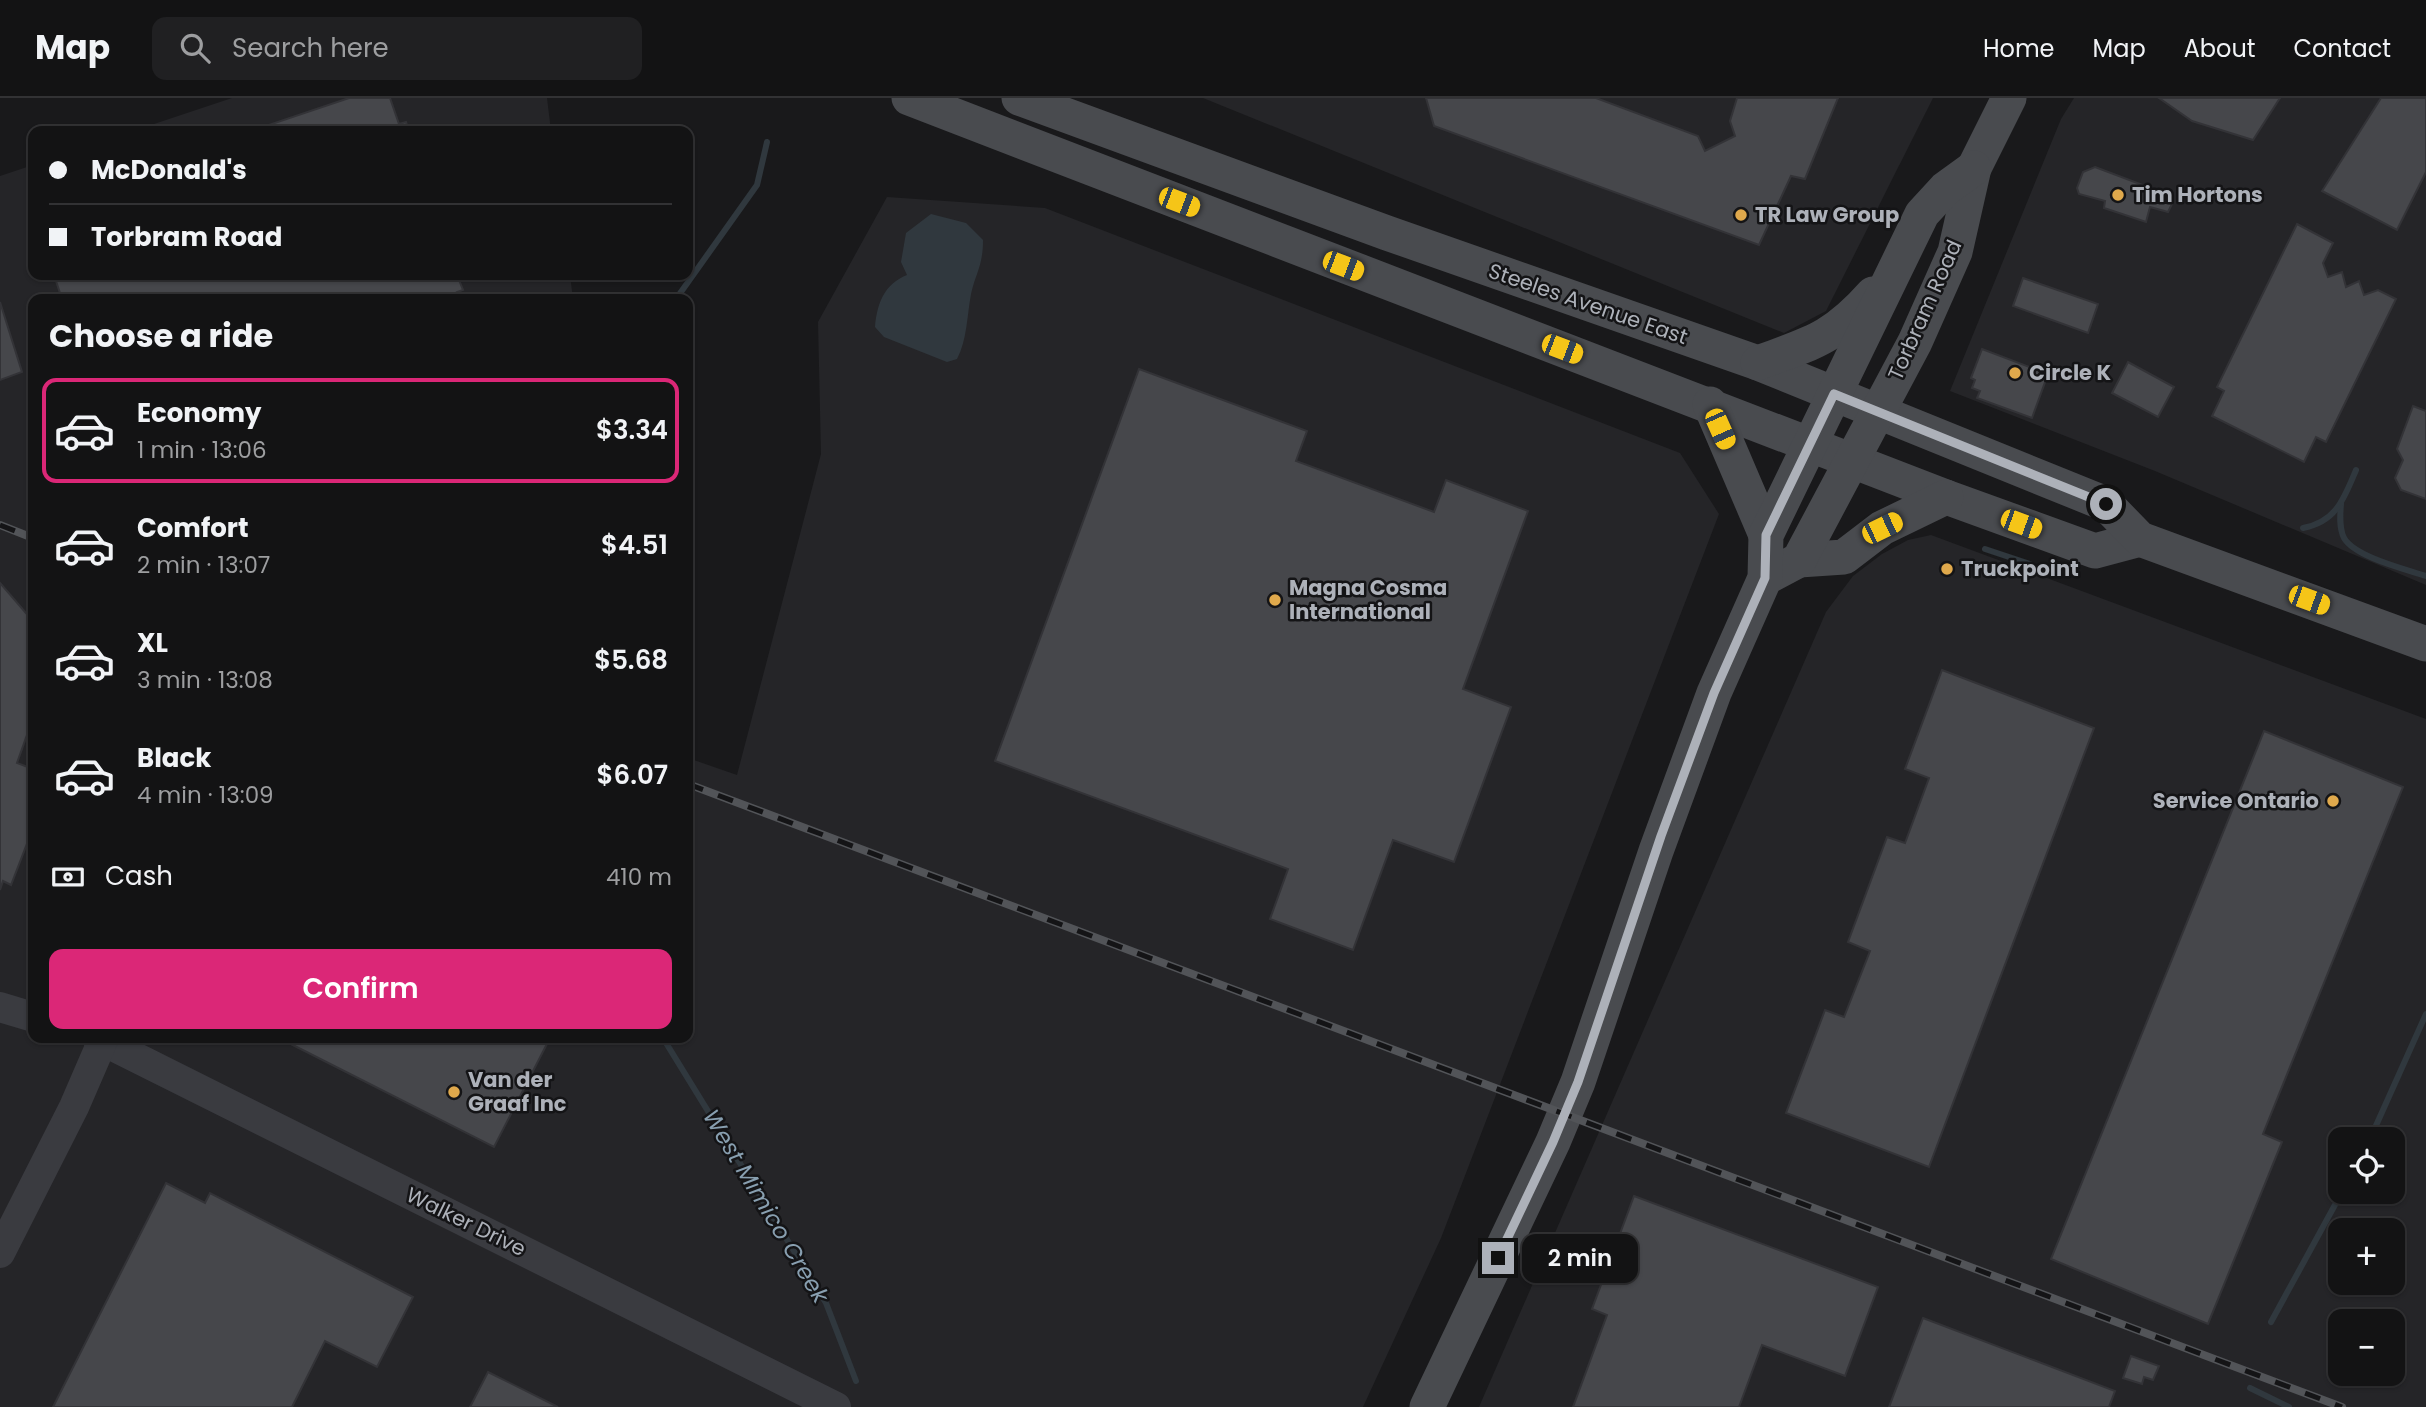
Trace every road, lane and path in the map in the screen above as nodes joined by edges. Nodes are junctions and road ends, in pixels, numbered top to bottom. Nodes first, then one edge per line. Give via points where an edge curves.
1 (909, 98) edge
2 (1019, 98) edge
3 (2008, 98) edge
4 (1974, 168) junction
5 (1892, 273) junction
6 (1758, 363) junction
7 (1834, 394) junction
8 (1710, 404) junction
9 (1877, 412) junction
10 (1810, 443) junction
11 (1852, 460) junction
12 (1946, 497) junction
13 (1766, 535) junction
14 (2140, 539) junction
15 (1799, 560) junction
16 (1765, 578) junction
17 (2426, 644) edge
18 (0, 1007) edge
19 (28, 1015) edge
20 (98, 1043) edge
21 (108, 1043) edge
22 (0, 1252) edge
23 (836, 1407) edge
24 (1427, 1407) edge

1 - 8 main road
2 - 6 main road, Steeles Avenue East
3 - 4 main road, Torbram Road
4 - 5 main road, Torbram Road via 1922,214
4 - 9 main road, Torbram Road via 1955,252
5 - 6 main road via 1848,322 1817,342
5 - 7 main road, Torbram Road
6 - 7 main road, Steeles Avenue East
7 - 9 main road, Steeles Avenue East
7 - 10 main road, Torbram Road
8 - 10 main road
8 - 13 main road
9 - 11 main road, Torbram Road
9 - 14 main road, Steeles Avenue East via 2106,504
10 - 11 main road
10 - 13 main road, Torbram Road
11 - 12 main road
11 - 15 main road, Torbram Road
12 - 14 main road via 2095,551
12 - 15 main road via 1882,528 1844,557
13 - 16 main road, Torbram Road
14 - 17 main road, Steeles Avenue East
15 - 16 main road
16 - 24 main road, Torbram Road via 1709,706 1564,1115
18 - 19 street
20 - 22 street via 74,1107
21 - 23 street, Walker Drive

